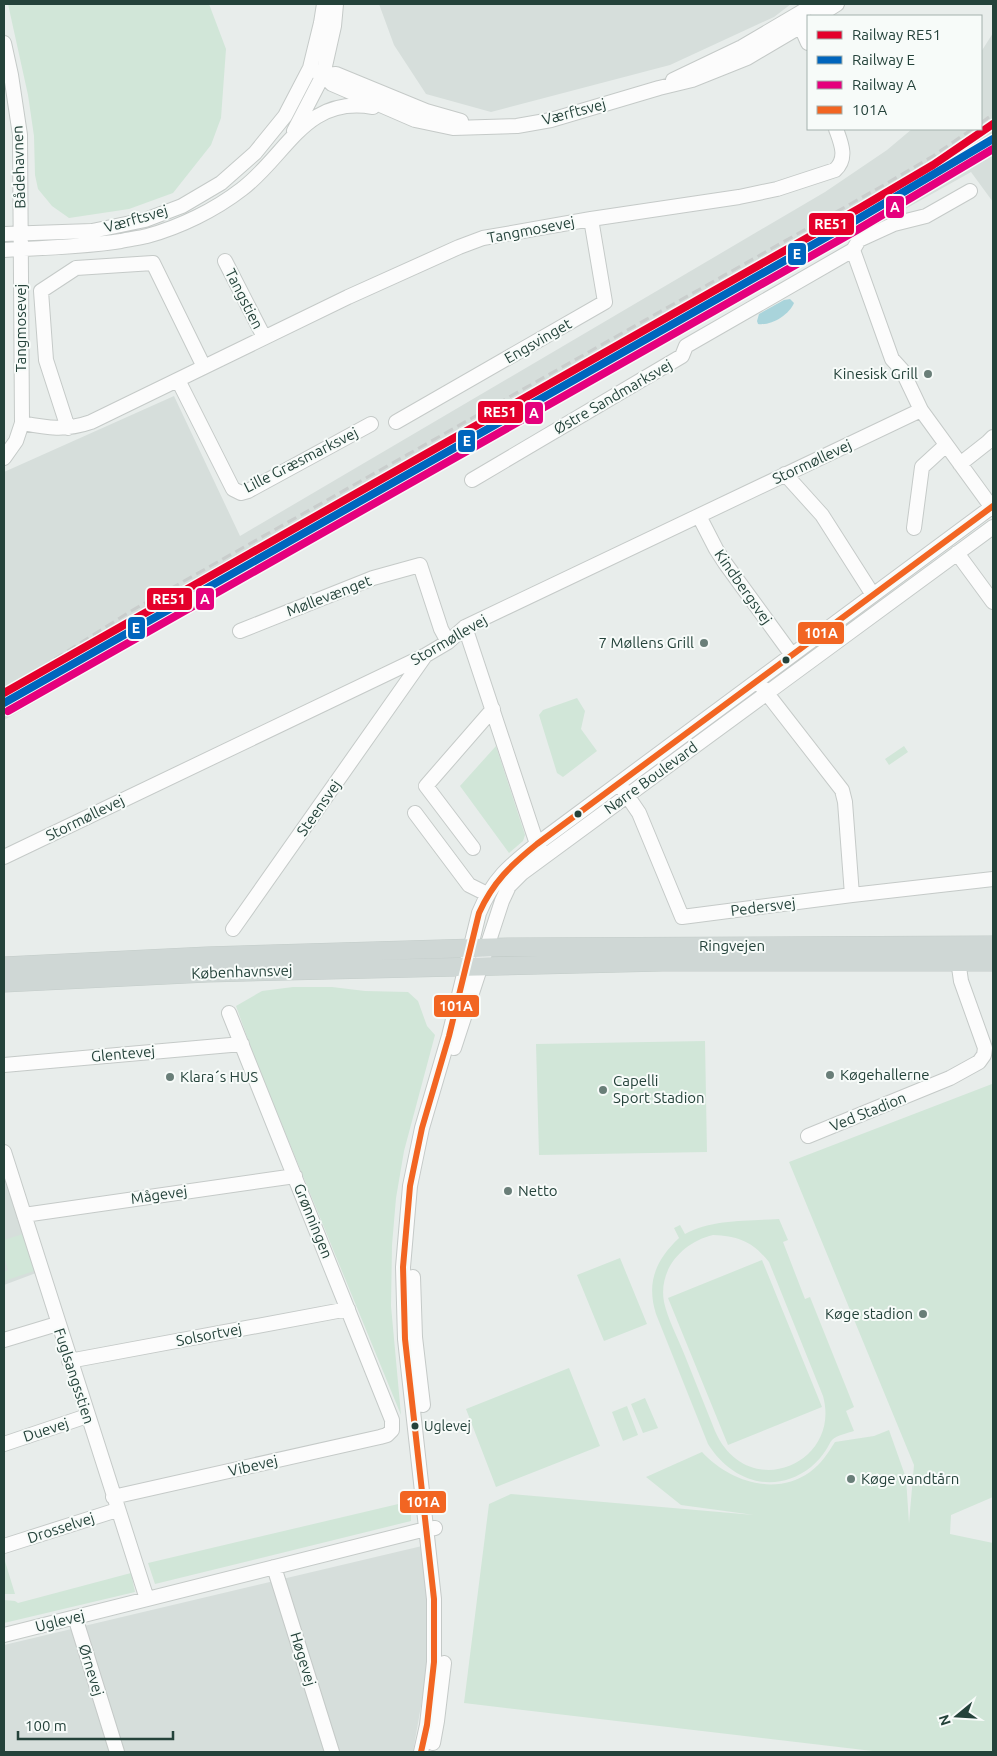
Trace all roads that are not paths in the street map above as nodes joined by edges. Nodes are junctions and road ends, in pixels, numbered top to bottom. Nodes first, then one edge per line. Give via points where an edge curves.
1 (324, 4) edge
2 (336, 4) edge
3 (815, 4) edge
4 (836, 4) edge
5 (807, 15) edge
6 (820, 15) edge
7 (802, 22) edge
8 (807, 40) edge
9 (4, 42) edge
10 (310, 68) junction
11 (323, 75) junction
12 (391, 110) junction
13 (487, 126) junction
14 (836, 130) edge
15 (290, 138) junction
16 (970, 190) dead end
17 (591, 219) junction
18 (4, 234) edge
19 (21, 234) junction
20 (21, 249) junction
21 (4, 250) edge
22 (853, 250) junction
23 (225, 261) dead end
24 (264, 337) junction
25 (204, 367) junction
26 (178, 380) junction
27 (921, 410) junction
28 (396, 422) dead end
29 (22, 423) junction
30 (371, 424) dead end
31 (68, 428) junction
32 (993, 436) edge
33 (946, 445) junction
34 (4, 458) edge
35 (960, 464) junction
36 (785, 474) junction
37 (472, 480) dead end
38 (993, 508) edge
39 (699, 516) junction
40 (993, 527) edge
41 (914, 528) dead end
42 (957, 554) junction
43 (873, 595) junction
44 (993, 602) edge
45 (465, 627) junction
46 (240, 631) dead end
47 (448, 642) junction
48 (426, 655) junction
49 (792, 655) junction
50 (390, 672) junction
51 (757, 680) junction
52 (404, 686) junction
53 (767, 693) junction
54 (493, 709) junction
55 (618, 783) junction
56 (627, 796) junction
57 (415, 813) dead end
58 (537, 844) junction
59 (473, 848) dead end
60 (546, 855) junction
61 (4, 857) edge
62 (993, 879) edge
63 (487, 894) junction
64 (852, 895) junction
65 (234, 928) dead end
66 (993, 945) edge
67 (479, 947) junction
68 (957, 954) junction
69 (993, 962) edge
70 (4, 966) edge
71 (473, 966) junction
72 (4, 983) edge
73 (229, 1013) dead end
74 (242, 1044) junction
75 (4, 1065) edge
76 (808, 1136) dead end
77 (4, 1152) edge
78 (295, 1176) junction
79 (24, 1215) junction
80 (348, 1309) junction
81 (57, 1324) junction
82 (4, 1340) edge
83 (70, 1361) junction
84 (87, 1416) junction
85 (392, 1430) joint
86 (4, 1444) edge
87 (115, 1503) junction
88 (432, 1528) junction
89 (4, 1546) edge
90 (274, 1567) junction
91 (146, 1599) junction
92 (75, 1617) junction
93 (4, 1635) edge
94 (117, 1752) edge
95 (332, 1752) edge
96 (422, 1752) edge
97 (431, 1752) edge

1 - 10 street
2 - 11 street
3 - 5 street, Værftsvej
4 - 6 street
7 - 8 street
7 - 13 street, Værftsvej via 747,58 692,80 551,120 517,126
9 - 19 street, Bådehavnen via 20,136
10 - 11 street, Værftsvej
10 - 19 street, Værftsvej via 285,116 255,153 221,183 182,206 145,220 92,231
11 - 12 street, Værftsvej via 332,84
11 - 13 street, Værftsvej via 336,74 426,111
11 - 15 street, Værftsvej
12 - 13 street, Værftsvej via 415,120 453,128
12 - 15 street, Værftsvej via 358,104 334,107 314,118
14 - 17 street, Tangmosevej via 843,156 835,170 749,195
15 - 20 street, Værftsvej via 243,189 187,221 138,238 94,245
16 - 22 street, Østre Sandmarksvej via 926,216 894,224 859,240
17 - 24 street, Tangmosevej via 482,238
17 - 28 street, Engsvinget via 605,302
18 - 19 street, Værftsvej
19 - 20 street, Tangmosevej
20 - 21 street, Værftsvej
20 - 29 street, Tangmosevej
22 - 27 street via 892,358 902,370
22 - 37 street, Østre Sandmarksvej via 686,346 682,356
23 - 24 street, Tangstien
24 - 25 street, Tangmosevej
25 - 26 street, Tangmosevej
25 - 31 street, Tangmosevej via 153,264 76,268 41,291 46,360
26 - 30 street, Lille Græsmarksvej via 236,492 248,491
26 - 31 street, Tangmosevej via 91,422
27 - 33 street
27 - 36 street, Stormøllevej
29 - 31 street, Tangmosevej
29 - 34 street, Tangmosevej via 16,441
32 - 35 street
33 - 35 street
33 - 41 street via 922,467
35 - 38 street
36 - 39 street, Stormøllevej
36 - 43 street via 822,515
38 - 43 street, Nørre Boulevard
39 - 45 street, Stormøllevej
39 - 49 street, Kindbergsvej via 720,556
40 - 42 street, Nørre Boulevard
42 - 44 street
42 - 53 street, Nørre Boulevard
43 - 49 street, Nørre Boulevard
45 - 47 street, Stormøllevej
45 - 54 street
46 - 47 street, Møllevænget via 373,578 420,565
47 - 48 street, Stormøllevej
48 - 50 street, Stormøllevej
48 - 52 street, Steensvej
49 - 51 street, Nørre Boulevard
50 - 52 street
50 - 61 street, Stormøllevej
51 - 53 street
51 - 55 street, Nørre Boulevard
52 - 65 street, Steensvej
53 - 56 street, Nørre Boulevard
53 - 64 street via 842,790
54 - 58 street
54 - 59 street via 426,786
55 - 56 street, Pedersvej
55 - 58 street, Nørre Boulevard
56 - 60 street, Nørre Boulevard
56 - 64 street, Pedersvej via 642,821 682,917
57 - 63 street via 469,885
58 - 60 street
58 - 63 street, Nørre Boulevard via 502,874
60 - 67 street, Nørre Boulevard via 509,886
62 - 64 street, Pedersvej
63 - 67 street, Nørre Boulevard via 479,913
66 - 68 main road, Ringvejen
67 - 68 main road, Ringvejen
67 - 70 main road, Københavnsvej
67 - 71 street
68 - 69 main road, Ringvejen
68 - 71 main road, Ringvejen
68 - 76 street, Ved Stadion via 965,995 985,1048 979,1062 950,1078
71 - 72 main road, Københavnsvej via 207,973
71 - 88 street via 430,1130 417,1196 412,1268 415,1337
73 - 74 street, Grønningen
74 - 75 street, Glentevej
74 - 78 street, Grønningen
77 - 79 street, Fuglsangsstien
78 - 79 street, Mågevej
78 - 80 street, Grønningen
79 - 81 street, Fuglsangsstien
80 - 83 street, Solsortvej
80 - 85 street, Grønningen via 392,1420
81 - 82 street
81 - 83 street, Fuglsangsstien
83 - 84 street, Fuglsangsstien
84 - 86 street, Duevej
84 - 87 street, Fuglsangsstien
85 - 87 street, Vibevej via 380,1437
87 - 89 street, Drosselvej
87 - 91 street, Fuglsangsstien
88 - 90 street, Uglevej
88 - 96 street via 434,1662
88 - 97 street via 443,1598 444,1664
90 - 91 street, Uglevej
90 - 95 street, Høgevej
91 - 92 street, Uglevej
92 - 93 street, Uglevej
92 - 94 street, Ørnevej

